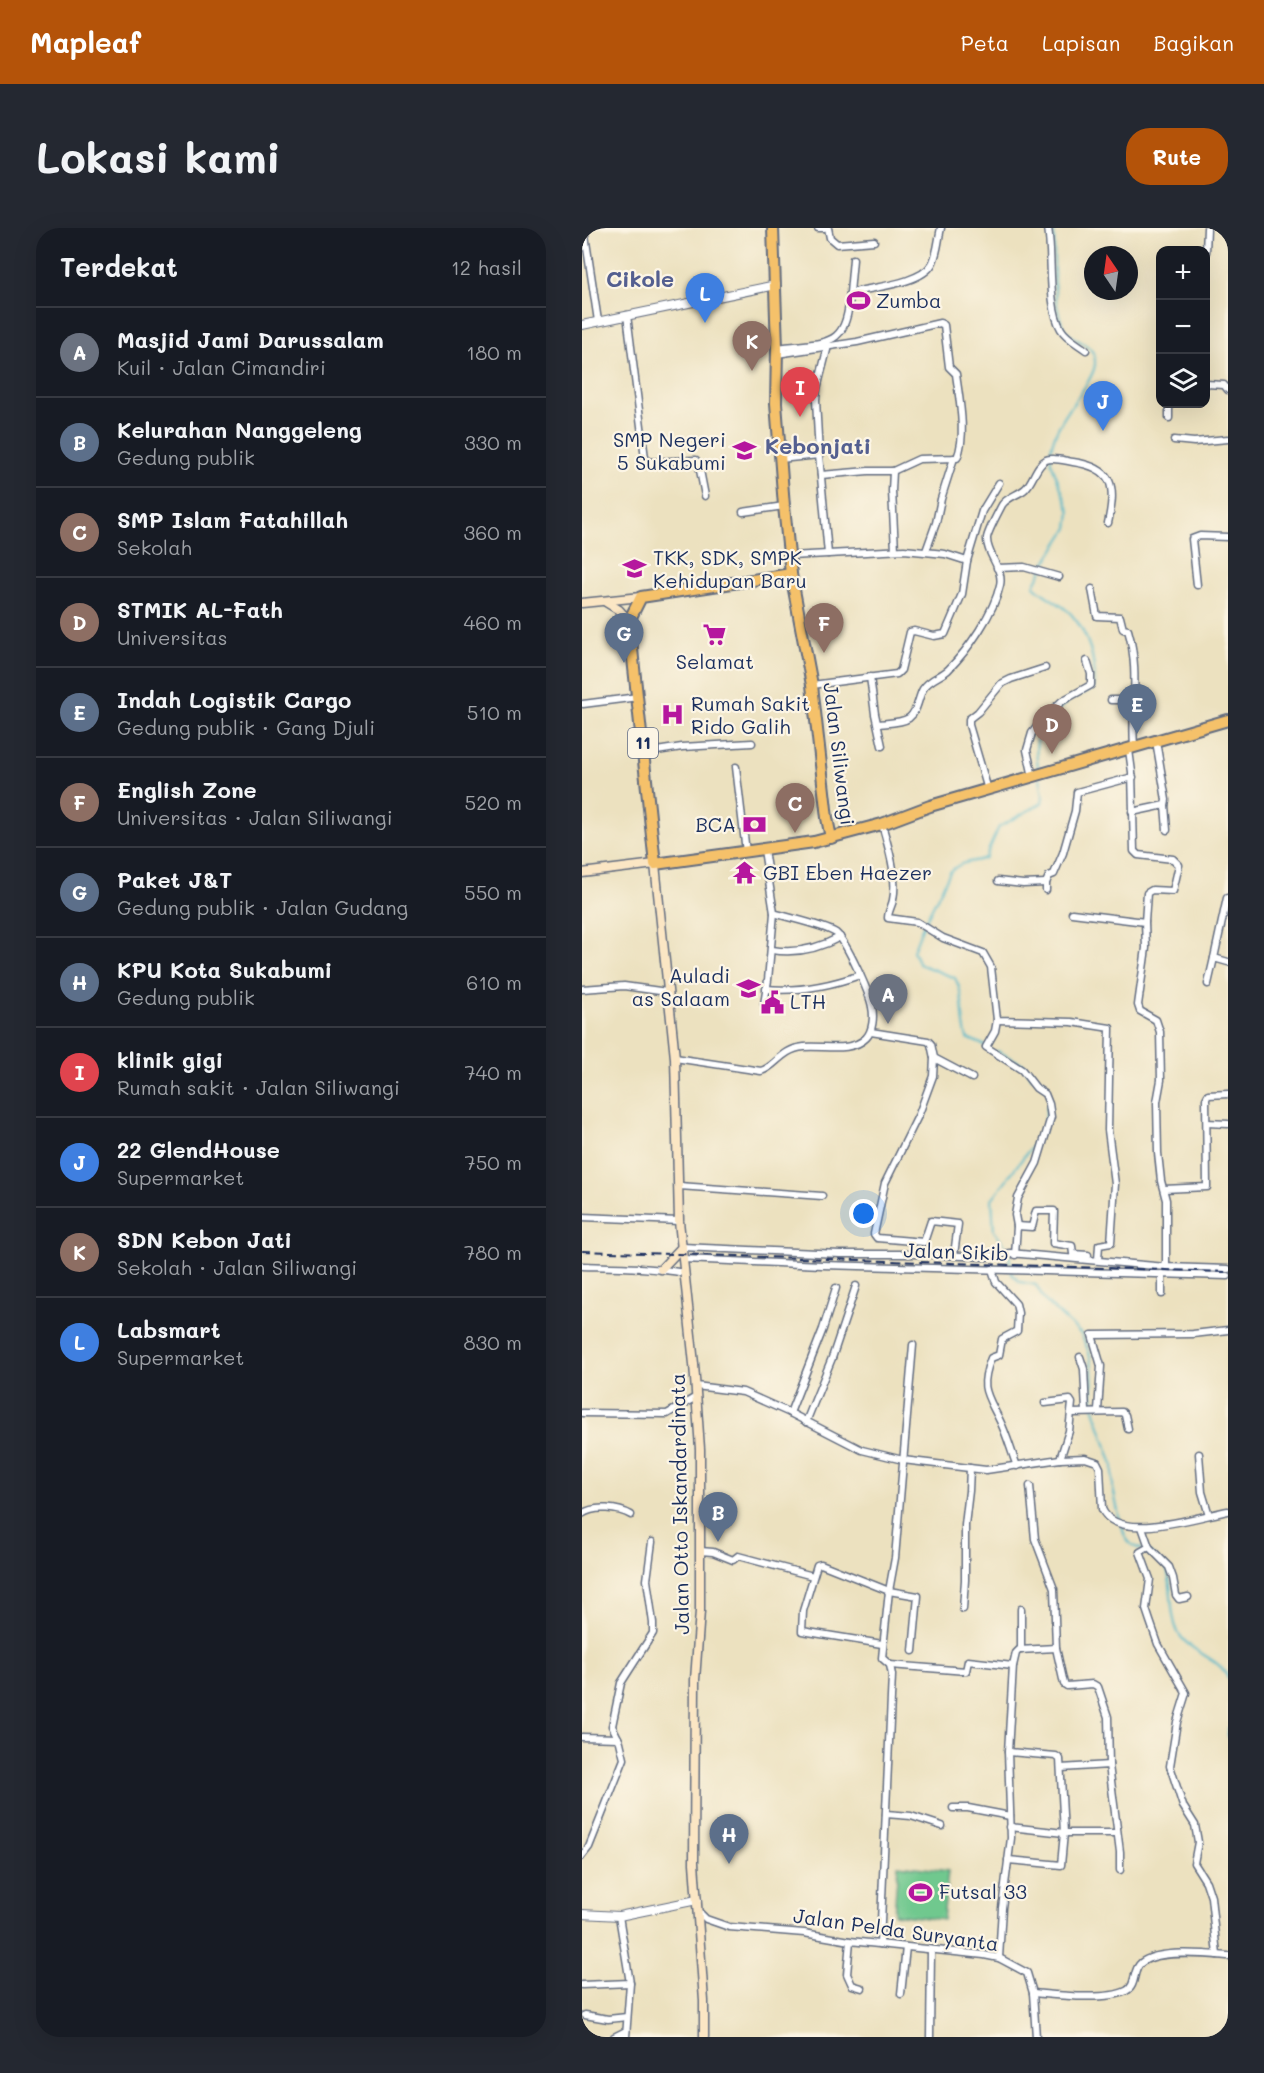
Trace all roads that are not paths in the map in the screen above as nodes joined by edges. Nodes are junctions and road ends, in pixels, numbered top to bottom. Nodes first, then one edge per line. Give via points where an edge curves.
1 (584, 228) edge
2 (773, 228) edge
3 (818, 228) edge
4 (826, 228) edge
5 (941, 228) edge
6 (1048, 228) edge
7 (1207, 228) edge
8 (874, 241) dead end
9 (1206, 246) edge
10 (853, 259) dead end
11 (776, 285) junction
12 (850, 293) junction
13 (627, 315) junction
14 (598, 321) junction
15 (582, 325) edge
16 (828, 346) junction
17 (1086, 350) dead end
18 (777, 351) junction
19 (1210, 384) edge
20 (1228, 390) edge
21 (1169, 408) edge
22 (1169, 418) dead end
23 (1228, 439) edge
24 (1174, 440) dead end
25 (819, 455) junction
26 (954, 458) junction
27 (780, 459) junction
28 (893, 471) junction
29 (821, 475) junction
30 (999, 483) dead end
31 (705, 496) dead end
32 (784, 506) junction
33 (743, 512) dead end
34 (1108, 523) dead end
35 (1228, 537) edge
36 (895, 550) junction
37 (926, 551) junction
38 (828, 554) junction
39 (790, 556) junction
40 (967, 561) junction
41 (997, 568) junction
42 (791, 574) junction
43 (1059, 577) dead end
44 (1197, 585) dead end
45 (1092, 589) dead end
46 (641, 597) junction
47 (606, 602) junction
48 (582, 603) edge
49 (629, 621) junction
50 (1087, 661) dead end
51 (1045, 668) dead end
52 (870, 677) junction
53 (812, 685) junction
54 (638, 697) junction
55 (1135, 699) junction
56 (1111, 700) dead end
57 (583, 704) edge
58 (1228, 720) edge
59 (878, 724) junction
60 (1156, 741) junction
61 (752, 743) dead end
62 (882, 746) dead end
63 (1132, 749) junction
64 (644, 753) junction
65 (736, 766) dead end
66 (1034, 777) junction
67 (1132, 777) junction
68 (988, 790) junction
69 (1165, 805) junction
70 (1132, 812) junction
71 (882, 824) junction
72 (1167, 831) dead end
73 (831, 838) junction
74 (764, 850) junction
75 (746, 852) junction
76 (655, 864) junction
77 (582, 873) edge
78 (998, 881) dead end
79 (1227, 898) edge
80 (774, 913) junction
81 (1072, 913) dead end
82 (1145, 922) junction
83 (840, 938) junction
84 (772, 950) junction
85 (1214, 958) junction
86 (1228, 962) edge
87 (860, 975) junction
88 (1208, 984) dead end
89 (582, 989) edge
90 (766, 989) junction
91 (667, 992) junction
92 (764, 1004) dead end
93 (997, 1020) junction
94 (871, 1032) junction
95 (675, 1058) junction
96 (934, 1059) junction
97 (972, 1078) dead end
98 (1228, 1094) edge
99 (1207, 1123) junction
100 (1228, 1124) edge
101 (679, 1186) junction
102 (1164, 1189) junction
103 (822, 1196) dead end
104 (582, 1217) edge
105 (680, 1221) junction
106 (1017, 1226) junction
107 (905, 1241) junction
108 (682, 1247) junction
109 (905, 1254) junction
110 (1012, 1254) junction
111 (954, 1255) junction
112 (1088, 1255) dead end
113 (683, 1259) junction
114 (1098, 1260) junction
115 (582, 1266) edge
116 (1166, 1267) junction
117 (661, 1269) junction
118 (992, 1269) junction
119 (1228, 1269) edge
120 (685, 1274) junction
121 (1162, 1274) junction
122 (1228, 1276) edge
123 (856, 1286) dead end
124 (836, 1288) dead end
125 (1162, 1294) dead end
126 (1228, 1330) edge
127 (913, 1345) dead end
128 (1080, 1357) dead end
129 (696, 1386) junction
130 (696, 1397) junction
131 (1044, 1403) dead end
132 (1098, 1411) junction
133 (1087, 1412) junction
134 (582, 1413) edge
135 (790, 1413) junction
136 (1072, 1413) junction
137 (806, 1422) junction
138 (1128, 1429) dead end
139 (1199, 1454) dead end
140 (1060, 1459) junction
141 (903, 1460) junction
142 (1017, 1466) junction
143 (970, 1468) junction
144 (1030, 1486) dead end
145 (1228, 1511) edge
146 (582, 1514) edge
147 (631, 1515) dead end
148 (1209, 1515) junction
149 (1142, 1527) junction
150 (652, 1542) dead end
151 (1146, 1549) junction
152 (700, 1551) junction
153 (813, 1576) junction
154 (889, 1591) junction
155 (1188, 1596) dead end
156 (963, 1609) dead end
157 (1021, 1609) dead end
158 (882, 1644) junction
159 (1056, 1648) junction
160 (1021, 1650) junction
161 (913, 1651) dead end
162 (890, 1665) junction
163 (1013, 1666) junction
164 (582, 1737) edge
165 (618, 1738) junction
166 (1008, 1752) junction
167 (1109, 1765) junction
168 (1061, 1767) junction
169 (953, 1808) dead end
170 (886, 1814) junction
171 (1010, 1816) junction
172 (942, 1826) dead end
173 (1010, 1827) junction
174 (1064, 1833) junction
175 (1117, 1833) junction
176 (582, 1856) edge
177 (1008, 1860) junction
178 (1120, 1870) dead end
179 (697, 1900) junction
180 (698, 1911) junction
181 (582, 1914) edge
182 (619, 1916) junction
183 (850, 1941) junction
184 (880, 1944) junction
185 (906, 1947) junction
186 (931, 1950) junction
187 (1217, 1955) junction
188 (1228, 1956) edge
189 (999, 1958) junction
190 (630, 1983) junction
191 (582, 1985) edge
192 (862, 1988) dead end
193 (1033, 1993) junction
194 (901, 1994) dead end
195 (585, 2015) dead end
196 (627, 2017) junction
197 (626, 2034) edge
198 (614, 2037) edge
199 (704, 2037) edge
200 (930, 2037) edge
201 (1036, 2037) edge

1 - 14 street
2 - 11 highway, Jalan Siliwangi
3 - 4 street
4 - 8 street via 837,244
5 - 12 street via 935,258 925,273
6 - 17 street via 1053,303 1058,321 1062,330
7 - 9 street
10 - 12 street
11 - 13 street
11 - 18 highway, Jalan Siliwangi
12 - 18 street via 846,324 837,337
13 - 14 street
13 - 31 street via 645,458 650,462 696,460
14 - 15 street
16 - 18 street
16 - 25 street via 817,389
16 - 26 street via 943,324 949,367 956,374 961,417 958,454
18 - 27 highway, Jalan Siliwangi
19 - 20 street via 1224,385
21 - 22 street
23 - 24 street
25 - 27 street
25 - 29 street
26 - 28 street via 919,459
26 - 37 street
27 - 32 highway, Jalan Siliwangi
28 - 29 street
28 - 36 street
29 - 38 street
30 - 40 street via 986,503
32 - 33 street
32 - 39 highway, Jalan Siliwangi
34 - 41 street via 1113,503 1105,472 1077,462 1047,460 1026,489 1004,502 988,535
35 - 44 street via 1192,539
36 - 37 street
36 - 38 street
37 - 40 street
38 - 39 street
39 - 42 highway, Jalan Siliwangi
40 - 52 street via 962,594 945,634 911,631 900,672
41 - 43 street via 1024,567
41 - 59 street via 1001,583 990,613 965,650 922,690 911,716
42 - 46 highway
42 - 53 highway, Jalan Siliwangi
45 - 55 street via 1096,616 1120,617 1122,629 1128,630 1135,665
46 - 47 main road
46 - 49 highway
47 - 48 main road
47 - 49 main road
49 - 54 highway, 11
50 - 66 street via 1091,685 1062,701 1029,740 1027,750
51 - 68 street via 1001,684 969,719
52 - 53 street
52 - 59 street
53 - 73 highway, Jalan Siliwangi
54 - 57 street
54 - 64 highway, 11
55 - 56 street
55 - 63 street
58 - 60 highway, Jalan Siliwangi
59 - 62 street
60 - 63 highway, Jalan Siliwangi
60 - 69 street
61 - 64 street
63 - 66 highway, Jalan Siliwangi
63 - 67 street
64 - 76 highway, 11
65 - 75 street
66 - 68 highway, Jalan Siliwangi
67 - 70 street
67 - 78 street via 1077,792 1063,854 1046,886
68 - 71 highway, Jalan Siliwangi
69 - 70 street
69 - 72 street
70 - 82 street via 1136,853 1173,859 1179,865 1173,891 1147,893
71 - 73 highway, Jalan Siliwangi
71 - 93 street via 894,881 888,918 917,922 943,938 983,953 991,967
73 - 74 highway
74 - 75 highway
74 - 80 street
75 - 76 highway
76 - 77 main road
76 - 91 main road, Jalan Otto Iskandardinata
79 - 85 street
80 - 83 street via 830,930
80 - 84 street
81 - 82 street
82 - 102 street via 1146,948 1138,1005 1140,1011 1156,1020 1160,1032 1158,1153
83 - 84 street via 817,948
83 - 87 street
84 - 90 street
85 - 86 street
85 - 88 street
87 - 90 street via 798,991
87 - 94 street via 872,1004
89 - 91 street via 624,986
90 - 92 street
91 - 95 main road, Jalan Otto Iskandardinata
93 - 106 street via 986,1045 1022,1070 1045,1094 1051,1117 1037,1163 1018,1198
93 - 114 street via 1072,1022 1110,1028 1108,1130 1115,1184 1111,1244 1099,1245
94 - 95 street via 851,1046 795,1048 761,1071
94 - 96 street via 928,1041
95 - 101 main road, Jalan Otto Iskandardinata
96 - 97 street
96 - 107 street via 933,1076 918,1119 885,1183 874,1232 877,1238
98 - 99 street via 1208,1095
99 - 100 street
99 - 102 street via 1207,1187
101 - 103 street
101 - 105 main road, Jalan Otto Iskandardinata
102 - 116 street
104 - 105 street
105 - 108 main road, Jalan Otto Iskandardinata
106 - 110 street
106 - 112 street via 1032,1227 1036,1210 1054,1211 1053,1243 1072,1246 1073,1254
107 - 109 street
107 - 111 street via 925,1241 933,1221 958,1224
108 - 109 street
108 - 113 main road, Jalan Otto Iskandardinata
108 - 117 main road
109 - 111 street
110 - 111 street
110 - 114 street
113 - 118 street, Jalan Sikib
113 - 120 main road, Jalan Otto Iskandardinata
114 - 116 street
115 - 117 street
116 - 119 street
117 - 120 street
118 - 121 street, Jalan Sikib
118 - 142 street via 996,1282 1016,1304 1017,1331 1002,1339 999,1355 992,1358 985,1388
120 - 129 main road, Jalan Otto Iskandardinata
121 - 122 street, Jalan Sikib
121 - 125 street
123 - 137 street
124 - 135 street
126 - 132 street via 1092,1335 1101,1366
127 - 141 street
128 - 133 street
129 - 130 main road, Jalan Otto Iskandardinata
129 - 135 street via 743,1392
130 - 134 street via 667,1414
130 - 152 main road, Jalan Otto Iskandardinata
131 - 136 street via 1070,1400
132 - 133 street
132 - 138 street via 1124,1413
133 - 136 street
135 - 137 street
136 - 140 street
137 - 141 street via 862,1450
139 - 148 street via 1202,1492
140 - 142 street
140 - 149 street via 1085,1458 1097,1462 1104,1515 1115,1522
141 - 143 street
141 - 154 street
142 - 143 street
143 - 156 street via 964,1525
144 - 159 street via 1035,1539 1054,1590
145 - 148 street
146 - 147 street via 619,1509
148 - 149 street
149 - 151 street
150 - 165 street via 647,1576 654,1623 652,1633 621,1683 612,1726
151 - 155 street via 1169,1567 1177,1597
151 - 187 street via 1141,1554 1150,1580 1146,1609 1163,1653 1186,1690 1170,1766 1183,1806 1196,1825 1194,1863 1211,1897
152 - 153 street via 733,1560 738,1556
152 - 179 main road, Jalan Otto Iskandardinata via 694,1761
153 - 154 street via 815,1567 821,1564
153 - 158 street via 803,1611 803,1632
154 - 158 street
154 - 161 street via 919,1598
157 - 160 street
158 - 162 street via 882,1658
159 - 160 street
159 - 167 street via 1064,1684 1098,1687 1108,1717
160 - 163 street via 1016,1653
162 - 163 street via 966,1671 968,1661
162 - 170 street
163 - 166 street
164 - 165 street
165 - 176 street via 624,1759
166 - 168 street via 1056,1756
166 - 171 street
167 - 168 street
167 - 175 street
168 - 174 street
169 - 171 street
170 - 172 street via 911,1816
170 - 184 street
171 - 173 street
173 - 174 street
173 - 177 street
174 - 175 street
174 - 177 street via 1061,1864
175 - 178 street
177 - 189 street
179 - 180 main road, Jalan Otto Iskandardinata
179 - 182 street
180 - 183 street, Jalan Pelda Suryanta via 706,1919 729,1928 804,1933
180 - 199 main road, Jalan Otto Iskandardinata
181 - 182 street
182 - 190 street
183 - 184 street, Jalan Pelda Suryanta
183 - 192 street via 848,1979
184 - 185 street, Jalan Pelda Suryanta
185 - 186 street, Jalan Pelda Suryanta
185 - 194 street
186 - 189 street, Jalan Pelda Suryanta
186 - 200 street
187 - 188 street
187 - 193 street via 1179,1953 1143,1961 1130,1988 1124,1992 1088,1996
189 - 193 street, Jalan Pelda Suryanta via 1027,1973
190 - 191 street
190 - 196 street
193 - 201 street, Jalan Pelda Suryanta
195 - 196 street
196 - 197 street
197 - 198 street

